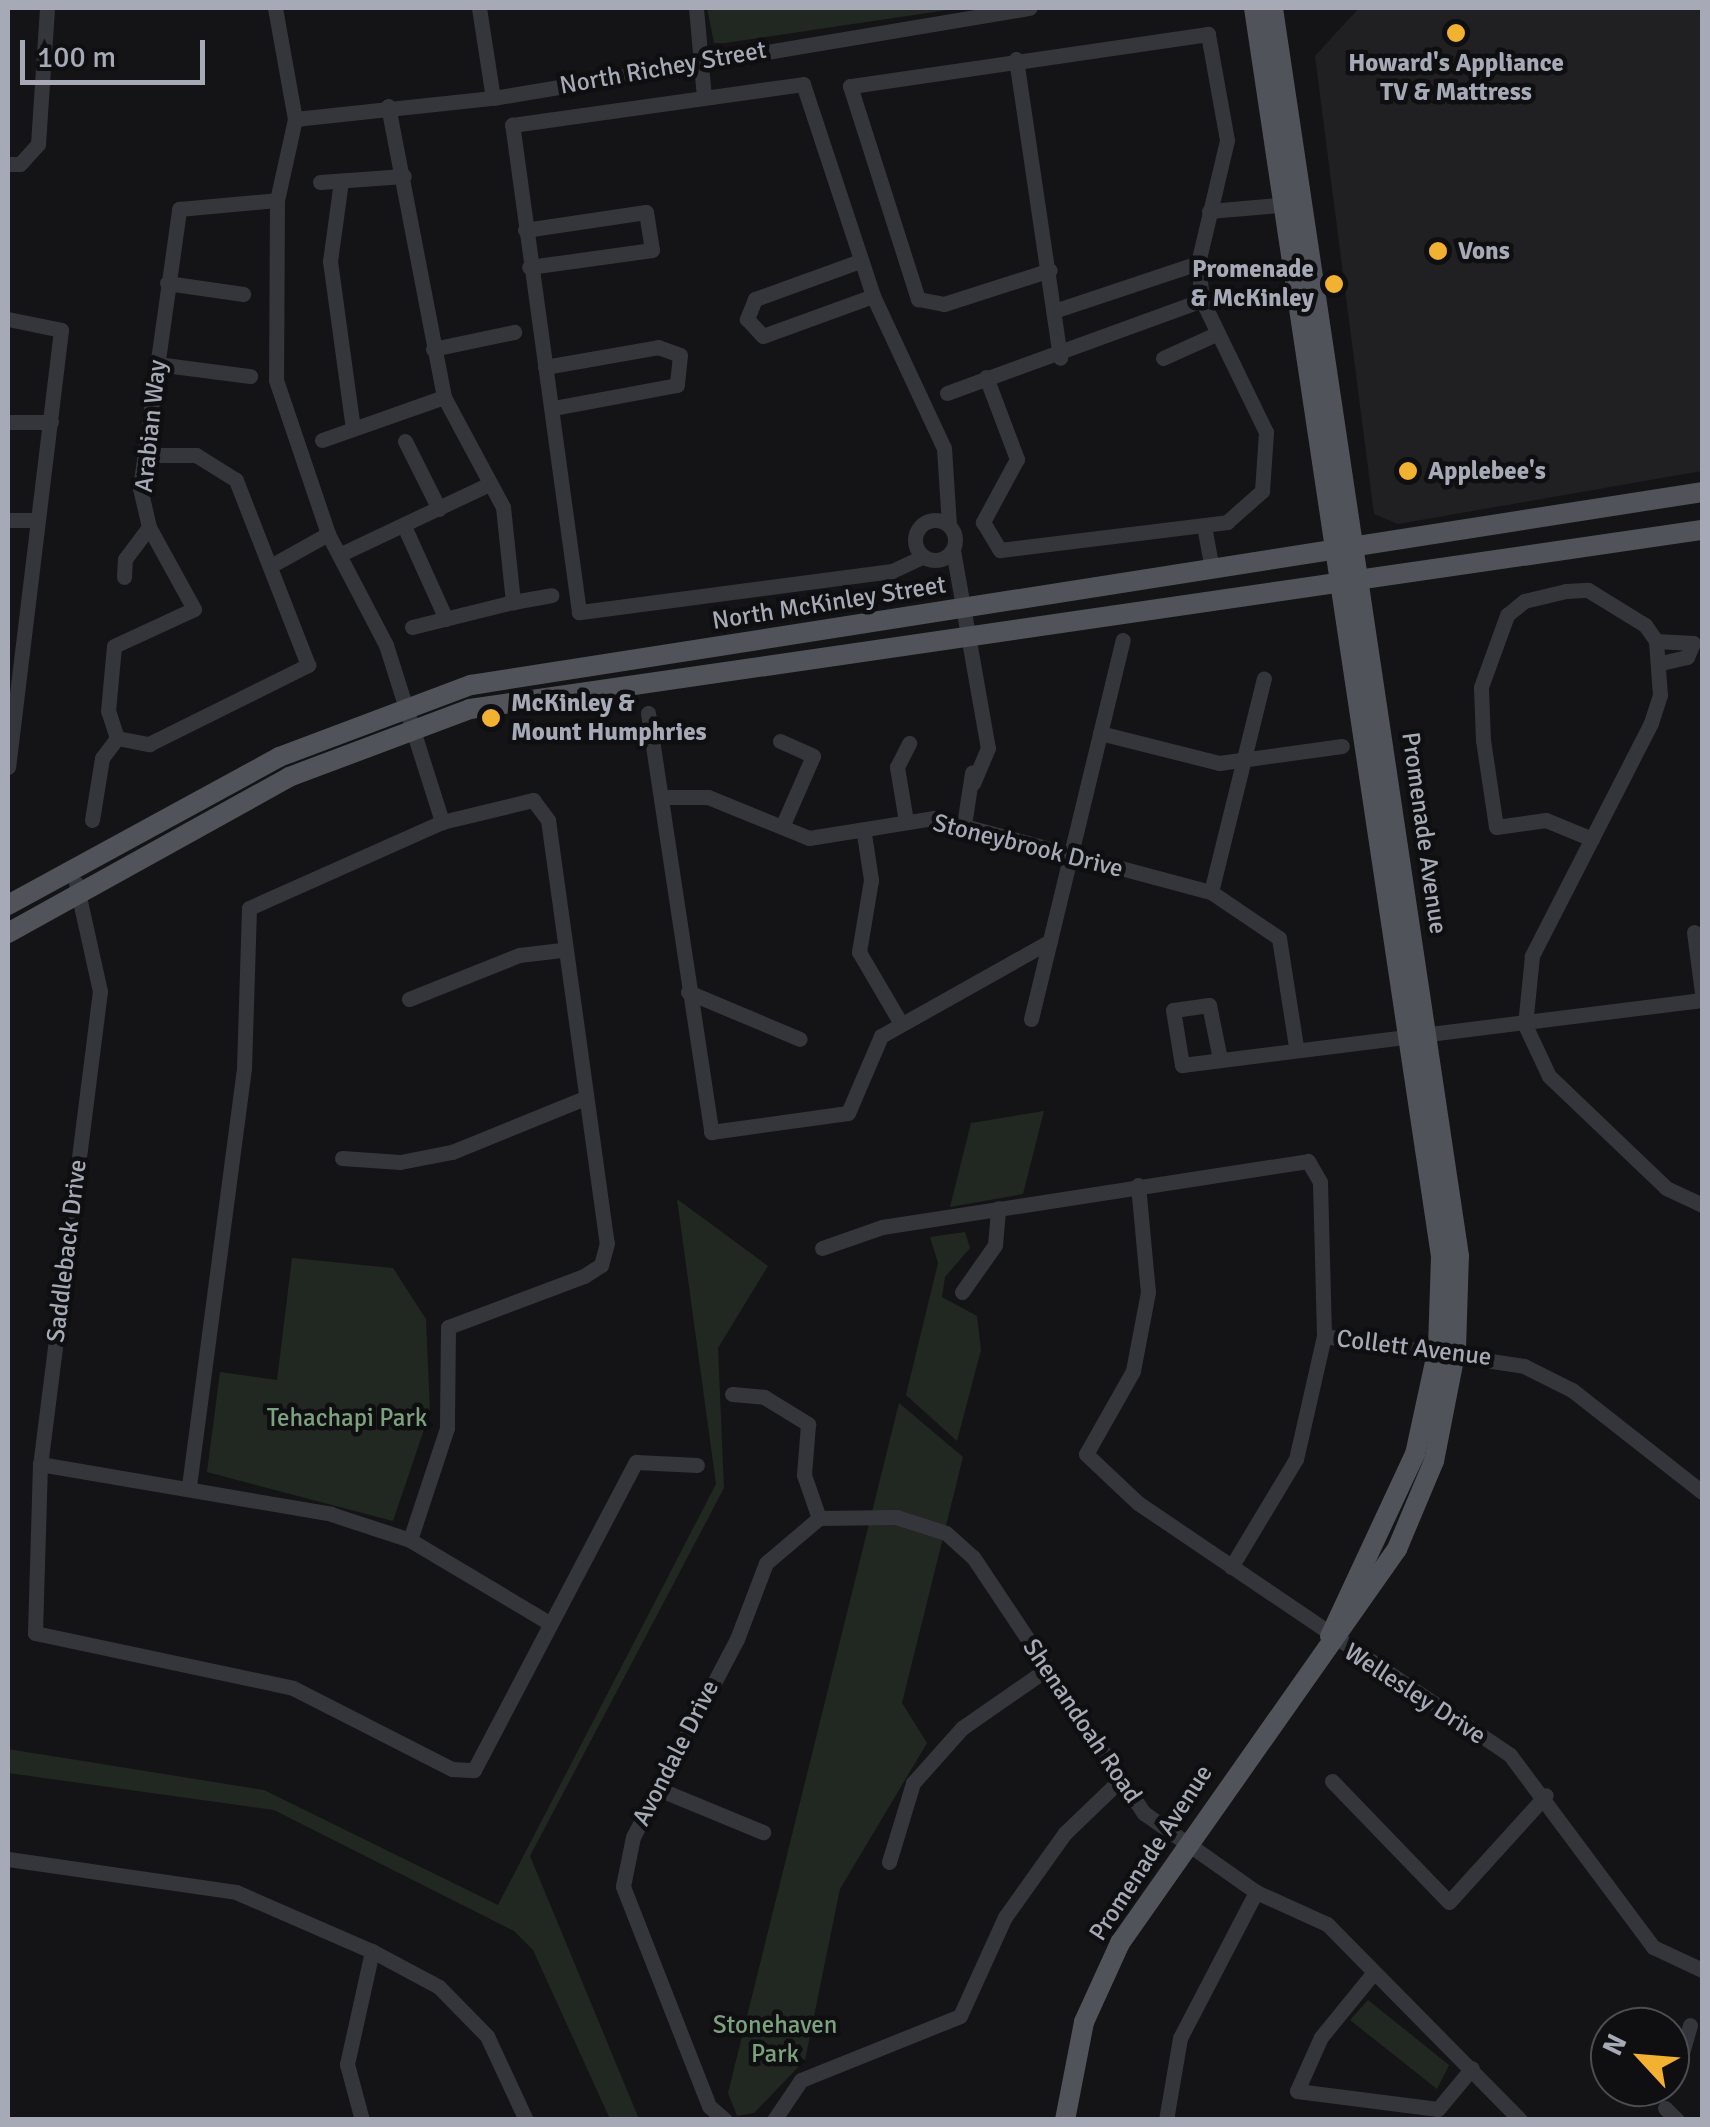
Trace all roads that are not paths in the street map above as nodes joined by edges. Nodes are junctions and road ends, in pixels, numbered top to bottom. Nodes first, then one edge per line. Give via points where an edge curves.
1 (47, 8) edge
2 (275, 8) edge
3 (479, 8) edge
4 (696, 8) edge
5 (1029, 8) edge
6 (1254, 8) edge
7 (1272, 8) edge
8 (1016, 58) junction
9 (701, 61) junction
10 (493, 98) junction
11 (704, 98) junction
12 (388, 106) junction
13 (295, 119) junction
14 (14, 164) edge
15 (404, 176) junction
16 (341, 180) junction
17 (320, 182) dead end
18 (277, 200) junction
19 (1297, 203) junction
20 (1209, 211) junction
21 (524, 230) junction
22 (860, 261) junction
23 (1198, 263) junction
24 (529, 267) junction
25 (1050, 270) junction
26 (167, 284) junction
27 (244, 294) dead end
28 (873, 296) junction
29 (1202, 300) junction
30 (1057, 310) junction
31 (8, 319) edge
32 (514, 332) dead end
33 (1214, 334) junction
34 (433, 350) junction
35 (1060, 358) junction
36 (1163, 358) dead end
37 (157, 364) junction
38 (545, 367) junction
39 (250, 376) dead end
40 (986, 377) junction
41 (947, 393) dead end
42 (444, 397) junction
43 (554, 408) junction
44 (8, 422) edge
45 (51, 422) junction
46 (353, 428) junction
47 (322, 440) dead end
48 (405, 441) dead end
49 (149, 455) junction
50 (488, 484) junction
51 (1702, 492) edge
52 (439, 509) junction
53 (8, 520) edge
54 (37, 520) junction
55 (404, 526) junction
56 (948, 526) junction
57 (1204, 526) junction
58 (149, 527) junction
59 (1702, 530) edge
60 (328, 534) junction
61 (952, 550) junction
62 (1346, 550) junction
63 (341, 554) junction
64 (922, 556) junction
65 (274, 564) junction
66 (1212, 569) junction
67 (124, 577) dead end
68 (1352, 578) junction
69 (551, 595) dead end
70 (513, 602) junction
71 (966, 607) junction
72 (446, 619) junction
73 (412, 628) dead end
74 (970, 630) junction
75 (14, 638) edge
76 (1123, 640) dead end
77 (1656, 641) junction
78 (1660, 663) junction
79 (1264, 678) dead end
80 (403, 706) junction
81 (648, 713) dead end
82 (410, 728) junction
83 (1100, 733) junction
84 (116, 738) junction
85 (780, 742) dead end
86 (909, 742) dead end
87 (1342, 746) dead end
88 (1243, 762) junction
89 (8, 767) edge
90 (661, 797) junction
91 (92, 820) dead end
92 (906, 821) junction
93 (442, 822) junction
94 (964, 825) junction
95 (782, 827) junction
96 (864, 834) junction
97 (1592, 839) junction
98 (1070, 858) junction
99 (76, 881) junction
100 (1211, 892) junction
101 (8, 905) edge
102 (1694, 932) dead end
103 (8, 933) edge
104 (1050, 940) junction
105 (562, 950) junction
106 (688, 992) junction
107 (1702, 996) edge
108 (409, 999) dead end
109 (1031, 1019) dead end
110 (900, 1022) junction
111 (1525, 1025) junction
112 (1419, 1035) junction
113 (800, 1039) dead end
114 (1296, 1047) junction
115 (1220, 1059) dead end
116 (585, 1098) junction
117 (342, 1158) dead end
118 (1138, 1185) junction
119 (1702, 1205) edge
120 (998, 1208) junction
121 (822, 1248) dead end
122 (962, 1292) dead end
123 (1324, 1336) junction
124 (1447, 1349) junction
125 (732, 1394) dead end
126 (40, 1464) junction
127 (698, 1464) dead end
128 (189, 1486) junction
129 (1702, 1492) edge
130 (819, 1518) junction
131 (410, 1540) junction
132 (1231, 1567) junction
133 (546, 1622) junction
134 (1330, 1638) junction
135 (1047, 1669) junction
136 (1332, 1780) dead end
137 (1119, 1782) junction
138 (656, 1788) junction
139 (1546, 1795) junction
140 (763, 1832) dead end
141 (1186, 1845) junction
142 (8, 1860) edge
143 (889, 1862) dead end
144 (1256, 1892) junction
145 (372, 1951) junction
146 (1702, 1970) edge
147 (1370, 1977) junction
148 (1472, 2068) junction
149 (362, 2120) edge
150 (526, 2120) edge
151 (725, 2120) edge
152 (774, 2120) edge
153 (1065, 2120) edge
154 (1166, 2120) edge
155 (1520, 2120) edge

1 - 14 street via 38,144
2 - 13 street
3 - 10 street
4 - 9 street
5 - 9 street, North Richey Street
6 - 19 main road, Promenade Avenue
7 - 19 main road, Promenade Avenue
8 - 20 street via 1208,34 1226,140
8 - 25 street
8 - 25 street via 850,86 918,299 944,304
9 - 10 street, North Richey Street
9 - 11 street
10 - 12 street, North Richey Street
11 - 21 street via 512,126
11 - 22 street via 802,84
12 - 13 street, North Richey Street
12 - 15 street
13 - 18 street
15 - 16 street
15 - 34 street
16 - 17 street
16 - 46 street via 330,261
18 - 26 street, Arabian Way via 179,208
18 - 60 street via 276,380
19 - 20 street
19 - 62 main road, Promenade Avenue
20 - 23 street
21 - 24 street
21 - 24 street via 646,212 652,250
22 - 28 street
22 - 28 street via 747,304 752,330 762,336
23 - 29 street
23 - 30 street
24 - 38 street
25 - 30 street
26 - 27 street
26 - 37 street, Arabian Way
28 - 56 street via 944,448
29 - 33 street
29 - 35 street
30 - 35 street
31 - 45 street via 61,330
32 - 34 street
33 - 36 street
33 - 57 street via 1245,385 1270,460 1252,505
34 - 42 street
35 - 40 street
37 - 39 street
37 - 49 street, Arabian Way
38 - 43 street
38 - 43 street via 658,347 680,355 677,385
40 - 41 street
40 - 57 street via 1017,459 982,522 1000,550
42 - 46 street
42 - 50 street
43 - 64 street via 587,615 892,571
44 - 45 street
45 - 54 street
46 - 47 street
48 - 52 street
49 - 58 street, Arabian Way via 140,488
49 - 65 street via 196,455 236,480
50 - 52 street
50 - 70 street via 503,508
51 - 62 main road, North McKinley Street
52 - 55 street
53 - 54 street
54 - 75 street
55 - 63 street
55 - 72 street
56 - 61 street
56 - 64 street via 920,526
57 - 66 street
58 - 67 street via 125,559
58 - 84 street, Arabian Way via 194,609 114,646 108,711
59 - 68 main road, North McKinley Street
60 - 63 street
60 - 65 street
61 - 64 street
61 - 71 street
62 - 66 main road, North McKinley Street
62 - 68 main road, Promenade Avenue
63 - 80 street
65 - 84 street via 308,665 136,746
66 - 71 main road, North McKinley Street
68 - 74 main road, North McKinley Street
68 - 112 main road, Promenade Avenue
69 - 70 street
70 - 72 street
71 - 74 street
71 - 80 main road, North McKinley Street via 522,674
72 - 73 street
74 - 82 main road, North McKinley Street via 524,698
74 - 94 street via 984,737
75 - 89 street
76 - 83 street
77 - 78 street
77 - 78 street via 1693,643 1687,657
77 - 97 street via 1610,599 1566,591 1524,601 1488,660 1481,713 1496,827 1546,820
78 - 97 street via 1651,722
79 - 88 street
80 - 82 street
80 - 99 main road, North McKinley Street via 279,757
81 - 90 street
82 - 93 street
82 - 99 main road, North McKinley Street via 289,777
83 - 88 street
83 - 98 street
84 - 91 street via 102,758
85 - 95 street via 813,756
86 - 92 street via 897,768
87 - 88 street
88 - 100 street
90 - 95 street, Stoneybrook Drive via 708,797
90 - 106 street
92 - 94 street, Stoneybrook Drive
92 - 96 street, Stoneybrook Drive
93 - 105 street via 533,800 548,820
93 - 128 street via 249,908 244,1068
94 - 98 street, Stoneybrook Drive
95 - 96 street, Stoneybrook Drive via 809,838
96 - 110 street via 871,880 858,952
97 - 111 street via 1532,956
98 - 100 street, Stoneybrook Drive
98 - 104 street
99 - 101 main road, North McKinley Street
99 - 103 main road, North McKinley Street
99 - 126 street, Saddleback Drive via 100,992
100 - 114 street, Stoneybrook Drive via 1279,938
102 - 107 street
104 - 109 street
104 - 110 street
105 - 108 street via 519,955
105 - 116 street
106 - 110 street via 711,1132 848,1112 880,1036
106 - 113 street
107 - 111 street
111 - 112 street
111 - 119 street via 1549,1076 1666,1188
112 - 114 street
112 - 124 main road, Promenade Avenue via 1460,1256
114 - 115 street
116 - 117 street via 452,1152 400,1162
116 - 131 street via 606,1243 601,1265 448,1326 446,1428
118 - 120 street
118 - 123 street via 1308,1161 1320,1182
118 - 132 street, Wellesley Drive via 1148,1292 1136,1355 1086,1454
120 - 121 street via 882,1227
120 - 122 street via 995,1245
123 - 124 street, Collett Avenue
123 - 132 street via 1296,1458
124 - 129 street, Collett Avenue via 1524,1366 1572,1390
124 - 134 main road, Promenade Avenue via 1415,1454
125 - 130 street via 764,1397 808,1424 804,1475
126 - 128 street
126 - 133 street, Saddleback Drive via 35,1633 292,1688 452,1769 474,1770
127 - 133 street via 636,1462
128 - 131 street
130 - 135 street, Shenandoah Road via 896,1517 946,1533
130 - 138 street, Avondale Drive via 766,1562 737,1639
131 - 133 street
132 - 134 street, Wellesley Drive
134 - 139 street, Wellesley Drive via 1510,1756
134 - 141 main road, Promenade Avenue
135 - 137 street, Shenandoah Road
135 - 143 street via 962,1728 914,1783
136 - 139 street via 1449,1902
137 - 141 street, Shenandoah Road
137 - 152 street via 1065,1832 1005,1918 960,2016 800,2080
138 - 140 street
138 - 151 street, Avondale Drive via 623,1886 702,2090
139 - 146 street, Wellesley Drive via 1652,1947
141 - 144 street, Shenandoah Road
141 - 153 main road, Promenade Avenue via 1106,1970 1077,2048
142 - 145 street via 236,1892
144 - 147 street, Shenandoah Road via 1327,1924
144 - 154 street via 1180,2038
145 - 149 street via 347,2064
145 - 150 street via 440,1986 488,2036
147 - 148 street, Shenandoah Road
147 - 148 street via 1322,2036 1297,2091 1438,2109
148 - 155 street, Shenandoah Road

